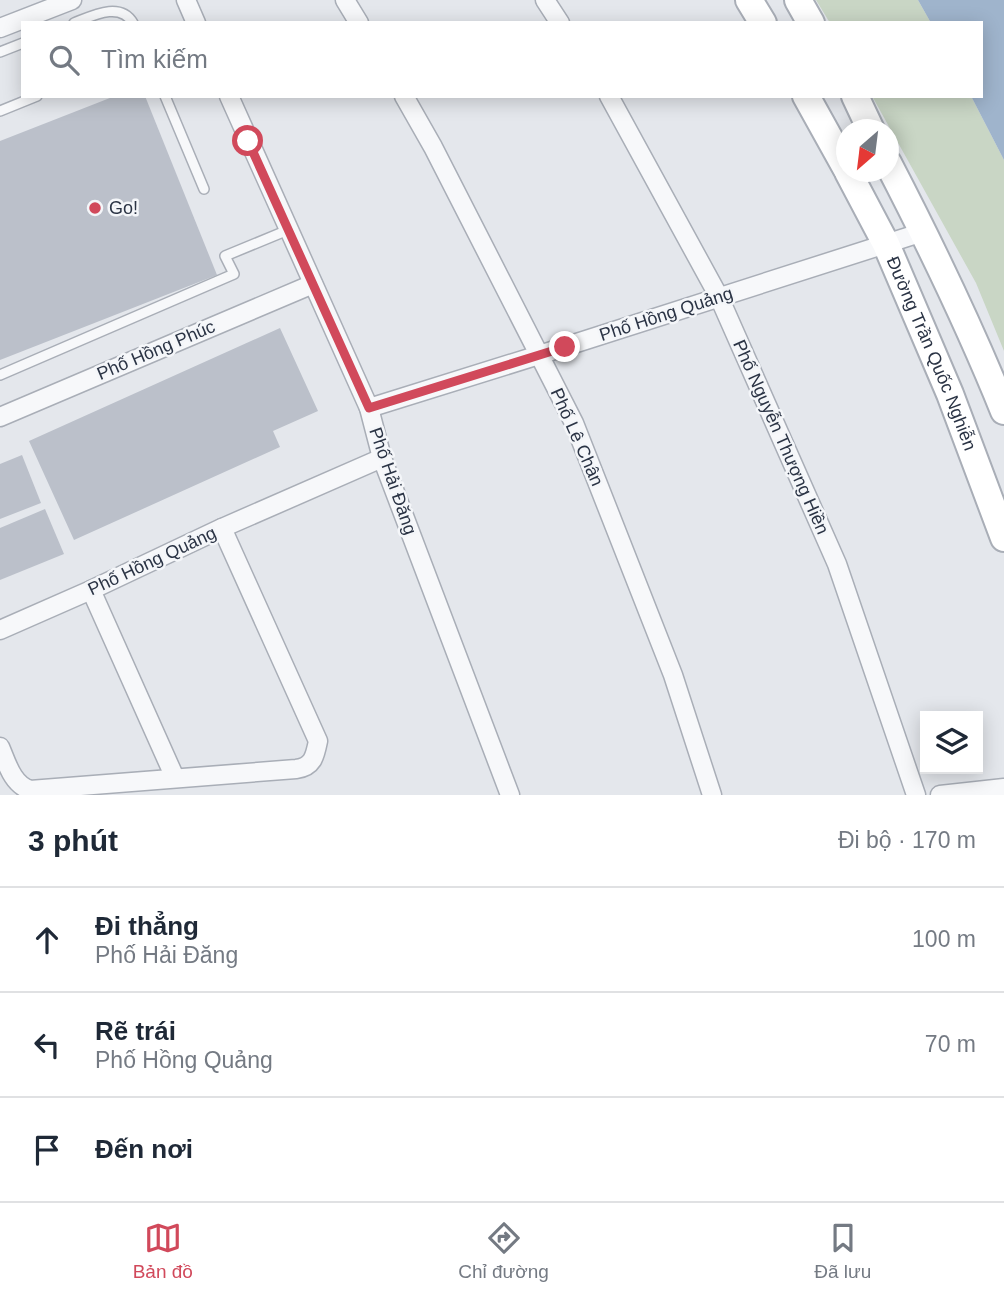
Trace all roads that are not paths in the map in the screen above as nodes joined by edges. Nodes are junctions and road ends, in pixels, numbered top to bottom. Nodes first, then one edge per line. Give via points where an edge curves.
1 (72, 0) edge
2 (186, 0) edge
3 (345, 0) edge
4 (545, 0) edge
5 (749, 0) edge
6 (798, 0) edge
7 (80, 21) edge
8 (131, 21) edge
9 (195, 21) edge
10 (358, 21) edge
11 (559, 21) edge
12 (762, 21) edge
13 (810, 21) edge
14 (0, 28) edge
15 (21, 44) edge
16 (0, 52) edge
17 (32, 98) edge
18 (166, 98) edge
19 (230, 98) edge
20 (405, 98) edge
21 (609, 98) edge
22 (807, 98) edge
23 (856, 98) edge
24 (0, 111) edge
25 (866, 119) edge
26 (836, 150) edge
27 (853, 182) edge
28 (898, 182) edge
29 (204, 189) dead end
30 (288, 230) junction
31 (923, 232) junction
32 (886, 244) junction
33 (313, 284) junction
34 (719, 297) junction
35 (539, 355) junction
36 (0, 375) edge
37 (369, 408) junction
38 (1004, 411) edge
39 (0, 416) edge
40 (382, 458) junction
41 (222, 528) junction
42 (1004, 538) edge
43 (91, 590) junction
44 (0, 630) edge
45 (0, 747) edge
46 (175, 778) junction
47 (1004, 788) edge
48 (510, 795) edge
49 (712, 795) edge
50 (916, 795) edge
51 (940, 795) edge

1 - 14 street
2 - 9 street
3 - 10 street
4 - 11 street
5 - 12 main road
6 - 13 main road
7 - 8 lane via 110,11 126,14
15 - 16 lane
17 - 24 lane
18 - 29 lane
19 - 30 street, Phố Hải Đăng
20 - 35 street, Phố Lê Chân
21 - 34 street, Phố Nguyễn Thượng Hiền
22 - 26 main road, Đường Trần Quốc Nghiễn
23 - 25 main road
27 - 32 main road, Đường Trần Quốc Nghiễn
28 - 31 main road
30 - 33 street, Phố Hải Đăng
30 - 36 lane via 225,256 234,274
31 - 32 street, Phố Hồng Quảng
31 - 38 main road
32 - 34 street, Phố Hồng Quảng
32 - 42 main road, Đường Trần Quốc Nghiễn via 950,394
33 - 37 street, Phố Hải Đăng
33 - 39 street, Phố Hồng Phúc
34 - 35 street, Phố Hồng Quảng
34 - 50 street, Phố Nguyễn Thượng Hiền via 837,564
35 - 37 street, Phố Hồng Quảng
35 - 49 street, Phố Lê Chân via 573,423 633,574
37 - 40 street, Phố Hải Đăng
40 - 41 street, Phố Hồng Quảng
40 - 48 street, Phố Hải Đăng
41 - 43 street, Phố Hồng Quảng
41 - 46 street via 318,741 310,765 304,768
43 - 44 street, Phố Hồng Quảng
43 - 46 street
45 - 46 street via 16,782 30,790
47 - 51 street

